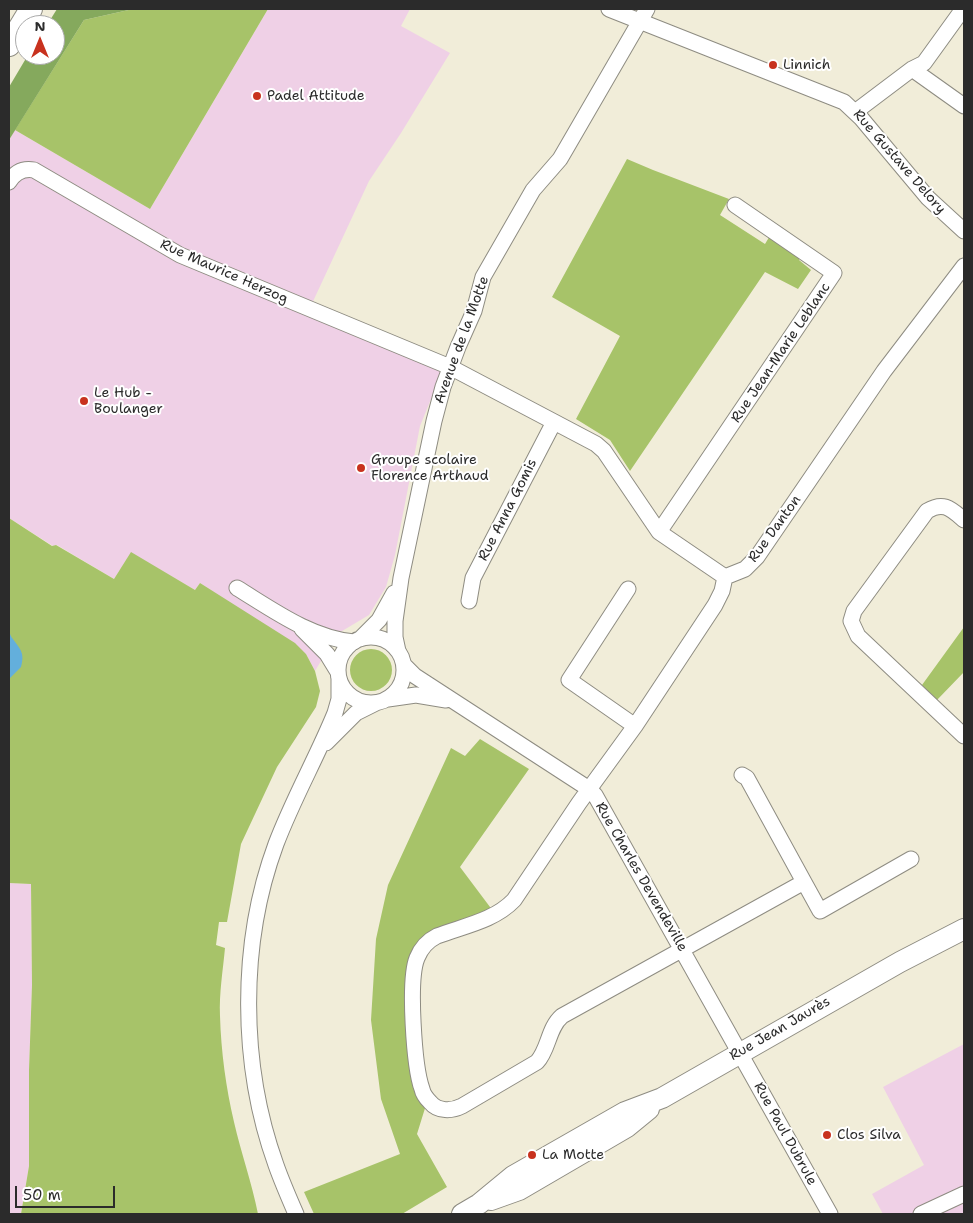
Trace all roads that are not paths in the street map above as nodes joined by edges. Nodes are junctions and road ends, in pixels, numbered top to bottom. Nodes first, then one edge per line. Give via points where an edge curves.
1 (32, 9) edge
2 (609, 9) edge
3 (962, 9) edge
4 (644, 15) edge
5 (9, 45) edge
6 (912, 70) junction
7 (964, 106) edge
8 (855, 112) junction
9 (9, 182) edge
10 (735, 205) dead end
11 (964, 231) edge
12 (964, 266) edge
13 (450, 368) junction
14 (554, 422) junction
15 (964, 520) edge
16 (659, 532) junction
17 (725, 577) junction
18 (401, 578) junction
19 (237, 588) dead end
20 (628, 589) dead end
21 (469, 602) dead end
22 (295, 623) junction
23 (357, 640) junction
24 (401, 658) junction
25 (338, 675) junction
26 (382, 701) junction
27 (455, 703) junction
28 (635, 726) junction
29 (964, 736) edge
30 (314, 760) junction
31 (742, 775) dead end
32 (589, 789) junction
33 (911, 859) dead end
34 (804, 882) junction
35 (964, 920) edge
36 (964, 929) edge
37 (682, 948) junction
38 (900, 962) junction
39 (739, 1053) junction
40 (276, 1164) junction
41 (964, 1194) edge
42 (286, 1214) edge
43 (296, 1214) edge
44 (462, 1214) edge
45 (830, 1214) edge
46 (921, 1214) edge

1 - 5 highway
2 - 4 street, Rue Gustave Delory
3 - 6 street via 929,57
4 - 8 street, Rue Gustave Delory via 837,99
4 - 13 street, Avenue de la Motte via 567,147 537,184 483,277 474,311
6 - 7 street
6 - 8 street
8 - 11 street, Rue Gustave Delory via 928,198
9 - 13 street, Rue Maurice Herzog via 22,170 34,170 180,255
10 - 16 street, Rue Jean-Marie Leblanc via 834,273
12 - 17 street, Rue Danton via 884,371 757,557 745,569
13 - 14 street, Rue Maurice Herzog
13 - 18 street, Avenue de la Motte via 436,411
14 - 16 street, Rue Maurice Herzog via 600,447
14 - 21 street, Rue Anna Gomis via 473,578
15 - 29 street via 943,506 927,512 854,611 852,621 858,636
16 - 17 street
17 - 28 street via 719,599
18 - 23 street, Avenue de la Motte via 385,611 374,626
18 - 24 street, Avenue de la Motte via 395,637
19 - 22 street
20 - 28 street via 569,680
22 - 23 street via 330,637
22 - 25 street via 327,654
23 - 24 street via 372,637 384,640
23 - 25 street via 342,655
24 - 26 street via 404,676 400,687
24 - 27 street, Rue Charles Devendeville via 415,676
25 - 26 street via 344,689 353,698 364,702
25 - 30 street via 338,705
26 - 27 street, Rue Charles Devendeville via 416,695
26 - 30 street via 347,720
27 - 32 street, Rue Charles Devendeville
28 - 32 street
30 - 40 street via 293,801 271,860 259,906 250,969 254,1074
31 - 34 street
32 - 37 street, Rue Charles Devendeville via 600,802
32 - 37 street via 514,900 503,911 437,936 421,950 414,969 413,1006 417,1060 426,1098 435,1107 455,1109 532,1066 541,1058 554,1026 562,1016
33 - 34 street via 820,911
34 - 37 street
35 - 38 main road, Rue Jean Jaurès
36 - 38 main road, Rue Jean Jaurès
37 - 39 street, Rue Charles Devendeville
38 - 39 main road, Rue Jean Jaurès
39 - 44 main road, Rue Jean Jaurès via 662,1098 625,1112 513,1176
39 - 45 street, Rue Paul Dubrule
40 - 42 street
40 - 43 street
41 - 46 street

